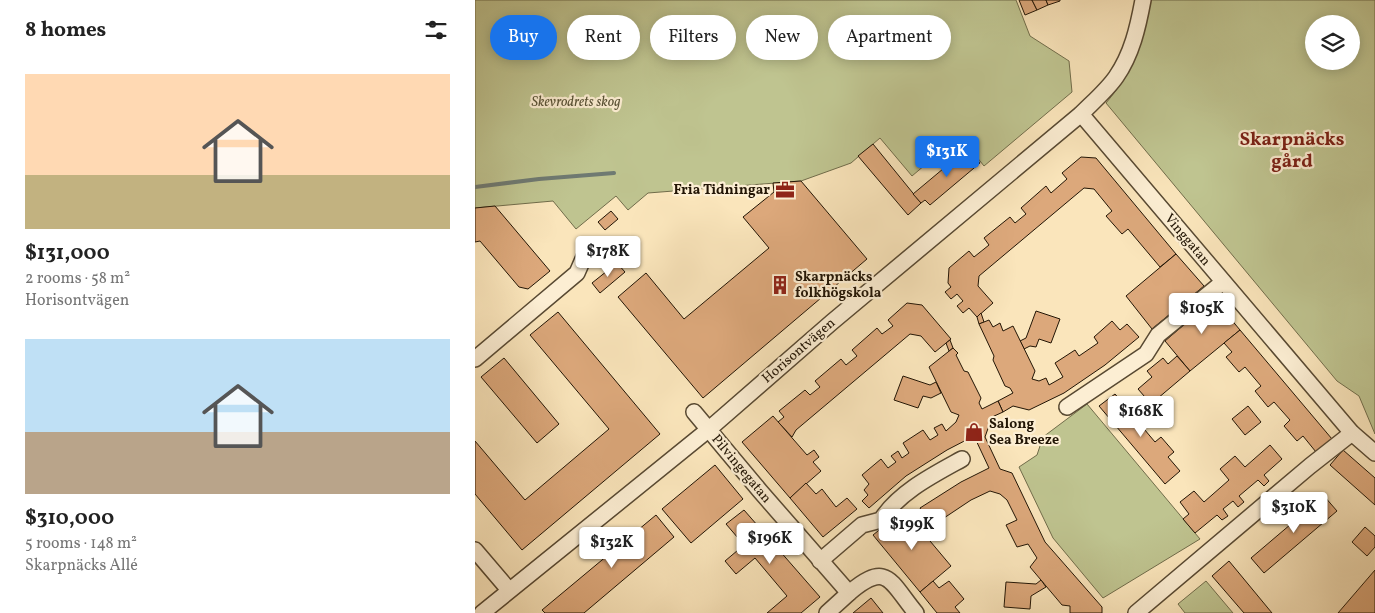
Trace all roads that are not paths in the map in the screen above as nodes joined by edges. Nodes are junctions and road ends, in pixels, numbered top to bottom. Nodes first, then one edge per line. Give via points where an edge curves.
1 (1143, 0) edge
2 (1081, 114) junction
3 (587, 250) dead end
4 (1223, 282) junction
5 (475, 360) edge
6 (1067, 407) dead end
7 (695, 412) dead end
8 (709, 430) junction
9 (1352, 432) junction
10 (1375, 453) edge
11 (962, 458) dead end
12 (475, 550) edge
13 (820, 561) junction
14 (509, 590) junction
15 (849, 593) junction
16 (482, 613) edge
17 (827, 613) edge
18 (916, 613) edge
19 (1136, 613) edge

1 - 2 street, Horisontvägen via 1131,52 1116,77
2 - 4 street, Vinggatan
2 - 8 street, Horisontvägen via 832,322
3 - 5 street via 577,273
4 - 6 street via 1158,335 1146,354
4 - 9 street, Vinggatan
7 - 8 street, Pilvingegatan
8 - 13 street, Pilvingegatan
8 - 14 street, Horisontvägen
9 - 10 street, Vinggatan
9 - 19 street
11 - 13 street via 914,488 887,510 881,520 862,525
12 - 14 street
13 - 15 street, Pilvingegatan
14 - 16 street, Horisontvägen
15 - 17 street
15 - 18 street via 863,581 875,576 884,577

